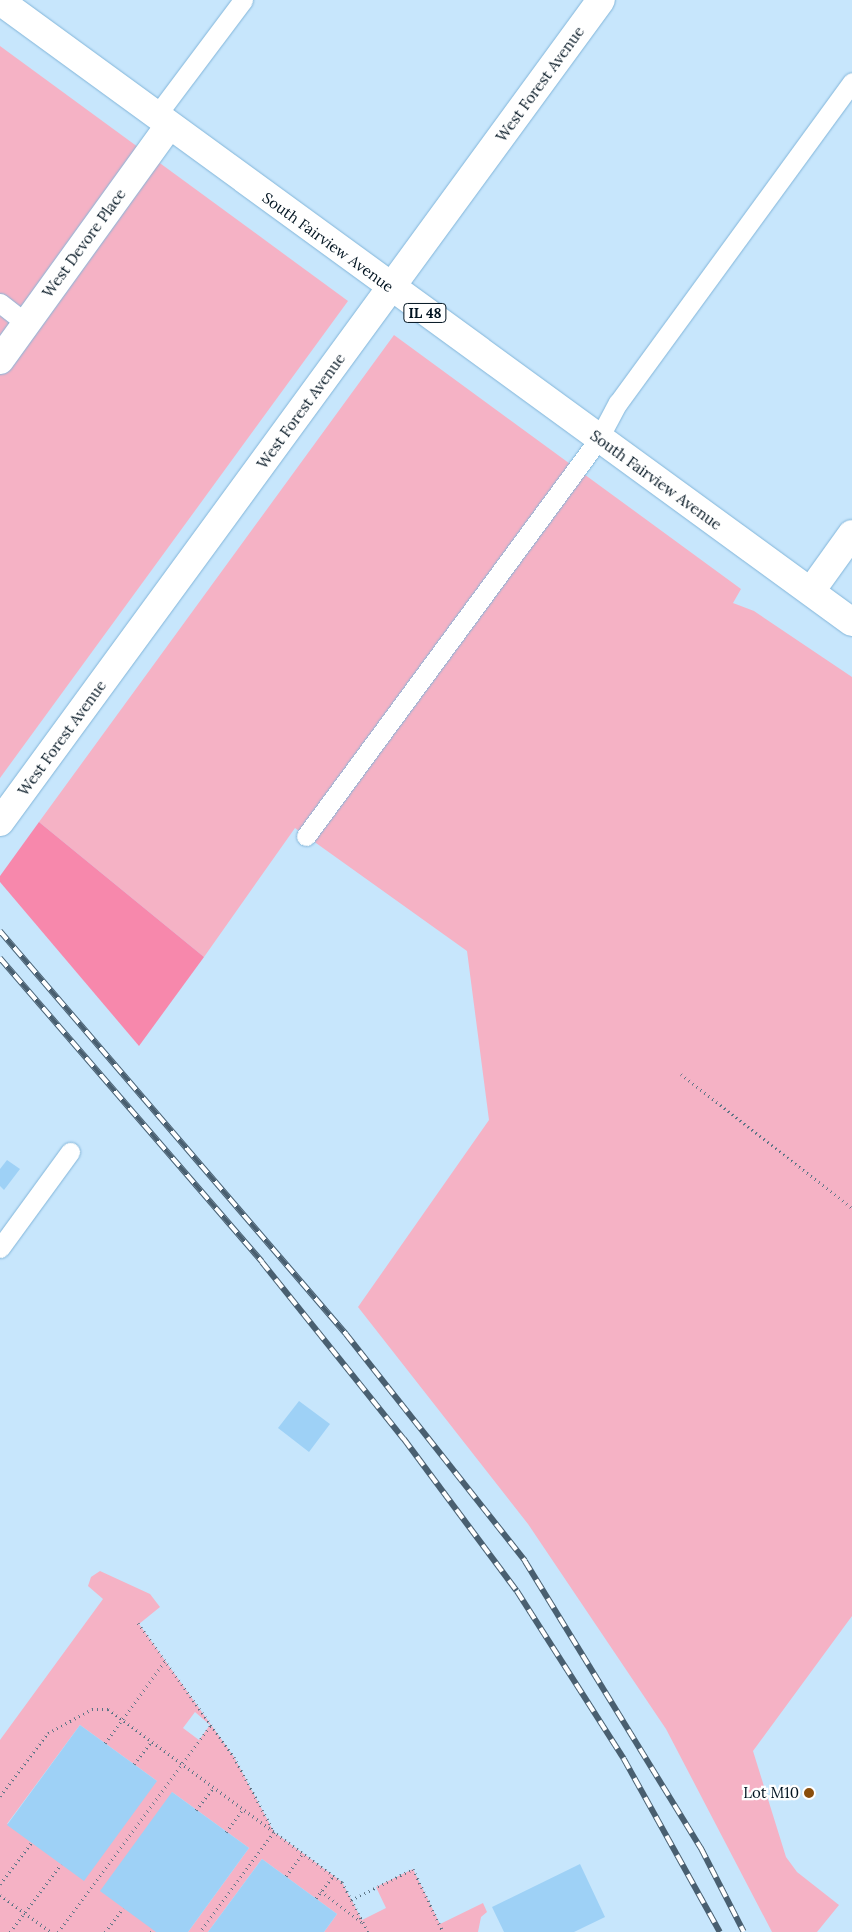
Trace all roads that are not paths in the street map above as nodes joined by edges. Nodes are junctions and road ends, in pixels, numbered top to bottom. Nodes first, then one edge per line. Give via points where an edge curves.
1 (243, 0) edge
2 (601, 0) edge
3 (0, 1) edge
4 (852, 82) edge
5 (162, 121) junction
6 (392, 288) junction
7 (0, 304) edge
8 (26, 323) junction
9 (0, 360) edge
10 (599, 438) junction
11 (852, 534) edge
12 (811, 592) junction
13 (852, 622) edge
14 (0, 822) edge
15 (306, 836) dead end
16 (70, 1152) dead end
17 (0, 1248) edge

1 - 5 lane
2 - 6 street, West Forest Avenue
3 - 5 street, South Fairview Avenue / IL 48
4 - 10 lane via 618,403
5 - 6 street, South Fairview Avenue / IL 48
5 - 8 street, West Devore Place
6 - 10 street, South Fairview Avenue / IL 48
6 - 14 street, West Forest Avenue
7 - 8 lane
8 - 9 street, West Devore Place
10 - 12 street, South Fairview Avenue / IL 48
10 - 15 lane
11 - 12 street
12 - 13 street, South Fairview Avenue / IL 48
16 - 17 lane

